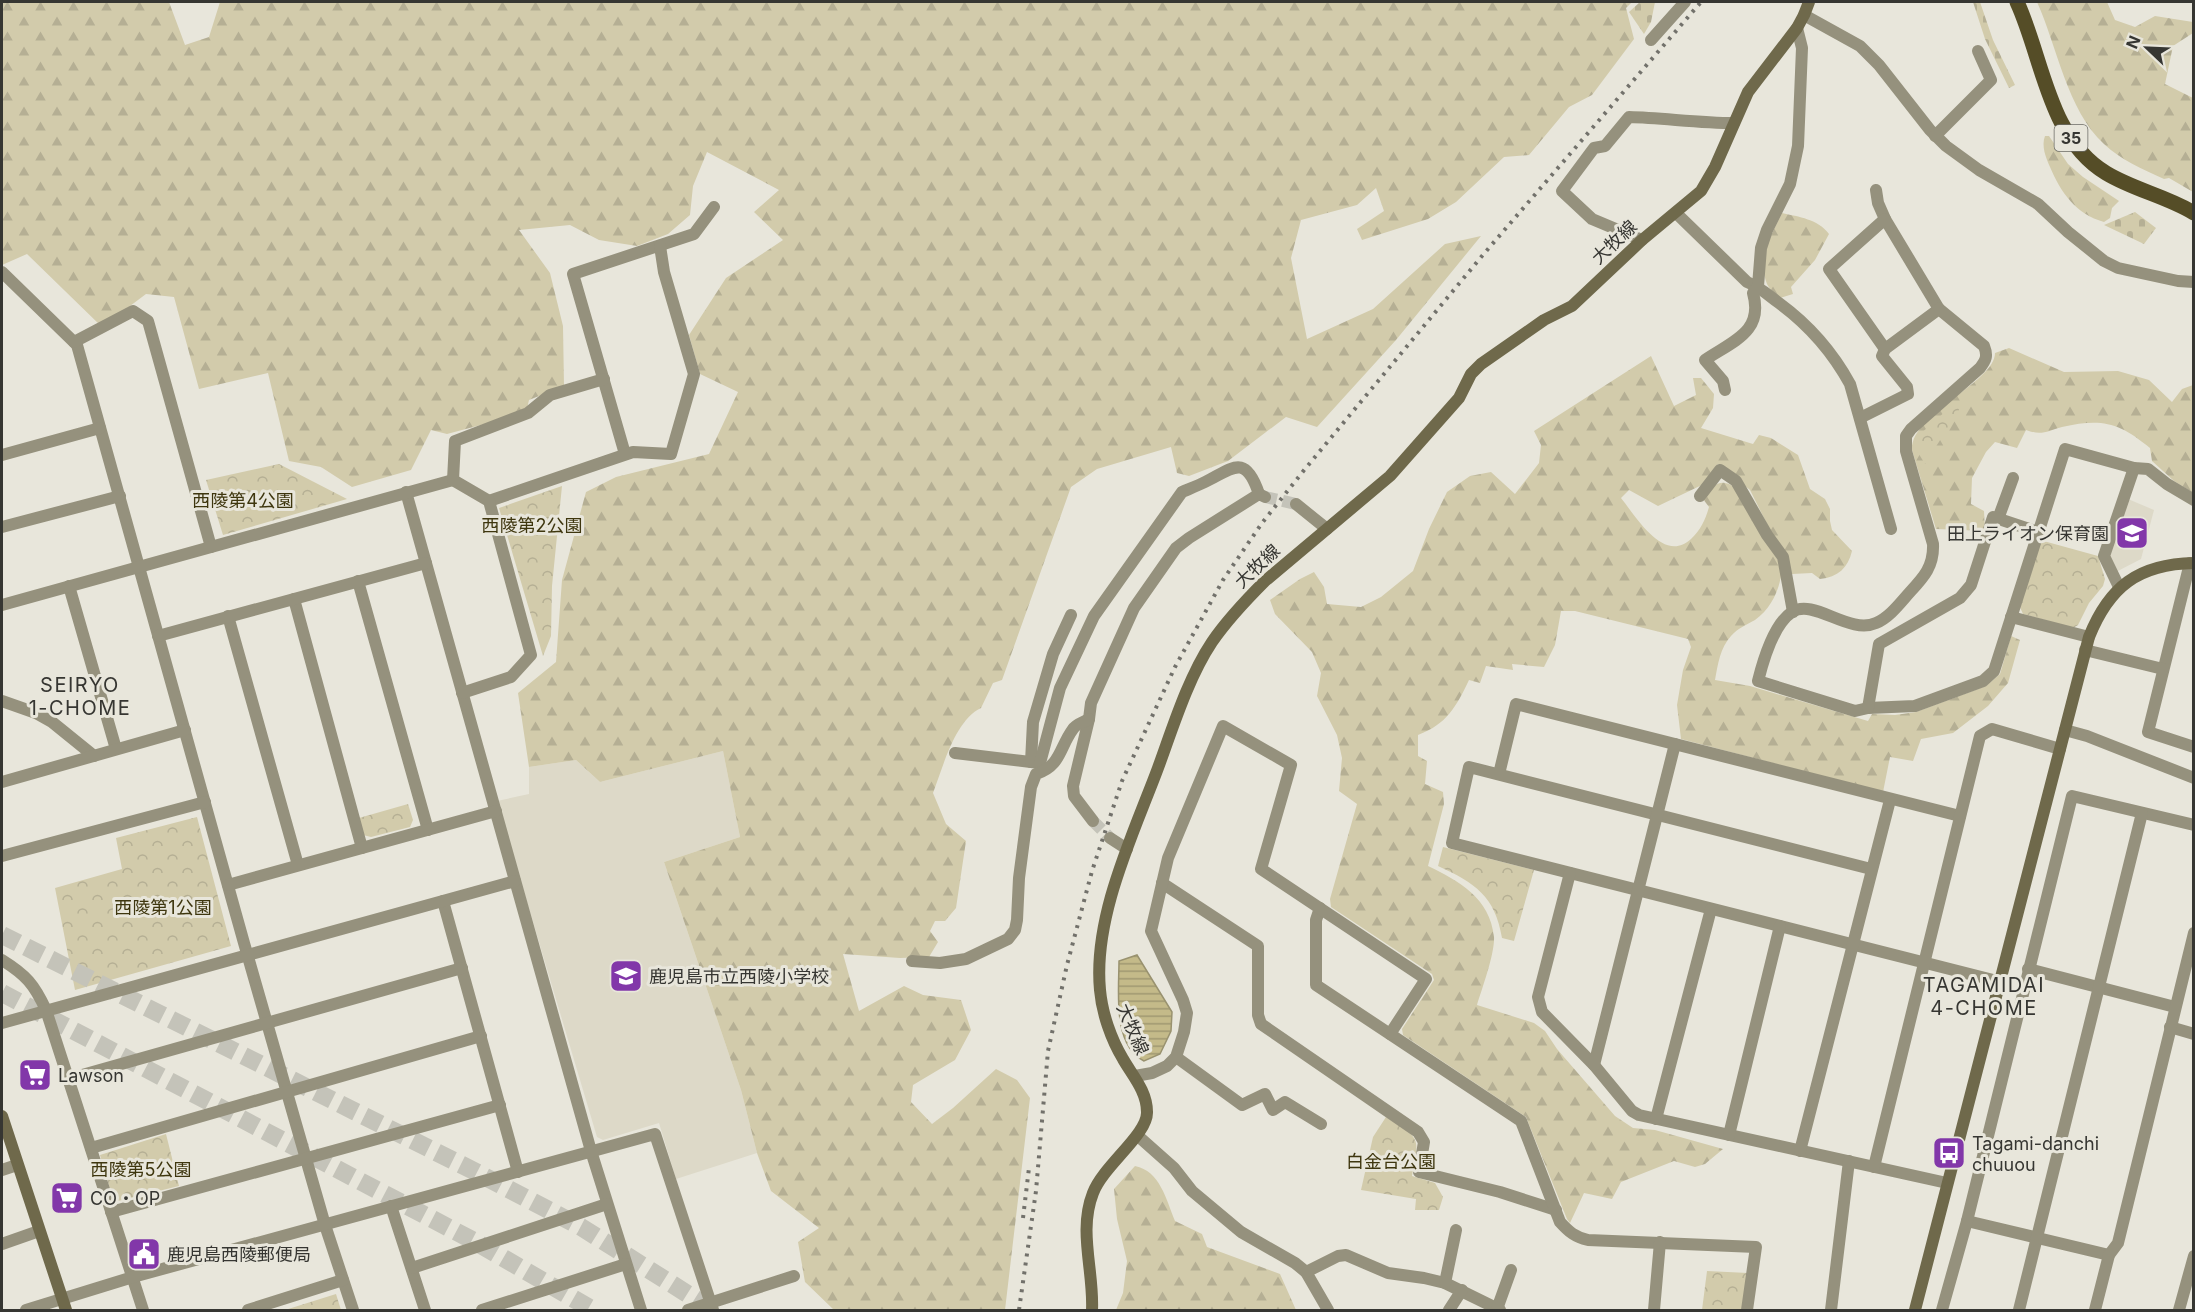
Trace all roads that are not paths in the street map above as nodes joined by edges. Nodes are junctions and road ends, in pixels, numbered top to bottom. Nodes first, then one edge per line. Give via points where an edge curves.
1 (1685, 2) edge
2 (1809, 2) edge
3 (2017, 2) edge
4 (1804, 15) junction
5 (1797, 28) junction
6 (1651, 40) dead end
7 (1978, 51) dead end
8 (1734, 123) junction
9 (1935, 136) junction
10 (1876, 190) dead end
11 (714, 207) dead end
12 (1676, 213) junction
13 (2193, 213) edge
14 (1885, 219) junction
15 (1642, 240) junction
16 (660, 246) junction
17 (2, 272) edge
18 (2193, 282) edge
19 (1758, 286) junction
20 (1939, 309) junction
21 (74, 342) junction
22 (1885, 349) junction
23 (604, 379) junction
24 (1725, 390) dead end
25 (1860, 418) junction
26 (100, 428) junction
27 (625, 454) junction
28 (2, 455) edge
29 (2134, 468) junction
30 (2013, 478) dead end
31 (453, 480) junction
32 (406, 492) junction
33 (120, 496) junction
34 (1700, 496) dead end
35 (2193, 500) edge
36 (489, 501) junction
37 (1296, 504) tunnel mouth
38 (1998, 519) junction
39 (2, 527) edge
40 (1327, 529) junction
41 (1891, 529) dead end
42 (2038, 532) junction
43 (211, 547) junction
44 (426, 563) junction
45 (2192, 563) edge
46 (139, 567) junction
47 (358, 581) junction
48 (69, 586) junction
49 (2119, 587) junction
50 (294, 599) junction
51 (2, 605) edge
52 (1793, 612) junction
53 (1071, 615) dead end
54 (228, 616) junction
55 (2011, 617) junction
56 (158, 636) junction
57 (2087, 643) junction
58 (2163, 669) junction
59 (462, 693) junction
60 (2, 701) edge
61 (1868, 708) junction
62 (1089, 719) junction
63 (185, 729) junction
64 (2065, 730) junction
65 (1675, 744) junction
66 (2193, 747) edge
67 (116, 749) junction
68 (2060, 749) junction
69 (955, 753) dead end
70 (94, 756) junction
71 (1036, 766) junction
72 (1499, 774) junction
73 (2193, 778) edge
74 (2, 782) edge
75 (1890, 800) junction
76 (205, 802) junction
77 (496, 811) junction
78 (2142, 813) junction
79 (1657, 815) junction
80 (1960, 816) junction
81 (1092, 821) tunnel mouth
82 (2193, 825) edge
83 (428, 830) junction
84 (1110, 838) tunnel mouth
85 (362, 848) junction
86 (1127, 849) junction
87 (2, 856) edge
88 (298, 865) junction
89 (1871, 869) junction
90 (1570, 873) junction
91 (515, 881) junction
92 (1162, 883) junction
93 (228, 885) junction
94 (1638, 891) junction
95 (443, 901) junction
96 (1320, 908) junction
97 (1711, 909) junction
98 (1779, 926) junction
99 (2193, 933) edge
100 (1852, 945) junction
101 (248, 955) junction
102 (2, 960) edge
103 (912, 962) dead end
104 (2190, 962) edge
105 (1924, 963) junction
106 (462, 968) junction
107 (2028, 969) junction
108 (2001, 982) junction
109 (2100, 988) junction
110 (2175, 1007) junction
111 (46, 1010) junction
112 (2, 1023) edge
113 (267, 1023) junction
114 (2170, 1027) junction
115 (1390, 1034) junction
116 (2193, 1034) edge
117 (481, 1036) junction
118 (1176, 1057) junction
119 (1594, 1065) junction
120 (1135, 1076) junction
121 (68, 1079) junction
122 (287, 1092) junction
123 (500, 1105) junction
124 (2, 1116) edge
125 (1656, 1119) junction
126 (1321, 1124) dead end
127 (1729, 1135) junction
128 (1138, 1136) junction
129 (91, 1148) junction
130 (1800, 1151) junction
131 (591, 1152) junction
132 (306, 1158) junction
133 (1849, 1161) junction
134 (18, 1165) junction
135 (1874, 1167) junction
136 (2, 1170) edge
137 (518, 1172) junction
138 (1947, 1183) junction
139 (607, 1204) junction
140 (391, 1206) junction
141 (1556, 1210) junction
142 (111, 1212) junction
143 (1967, 1221) junction
144 (325, 1225) junction
145 (1456, 1230) dead end
146 (39, 1231) junction
147 (2038, 1238) junction
148 (1660, 1242) junction
149 (2, 1244) edge
150 (2109, 1255) junction
151 (2193, 1256) edge
152 (626, 1264) junction
153 (412, 1268) junction
154 (1511, 1270) dead end
155 (1306, 1272) junction
156 (794, 1276) dead end
157 (133, 1277) junction
158 (343, 1280) junction
159 (1445, 1283) junction
160 (1462, 1290) junction
161 (2189, 1291) edge
162 (64, 1306) edge
163 (712, 1307) edge
164 (1496, 1309) edge
165 (26, 1311) edge
166 (143, 1311) edge
167 (248, 1311) edge
168 (353, 1311) edge
169 (425, 1311) edge
170 (482, 1311) edge
171 (641, 1311) edge
172 (688, 1311) edge
173 (1092, 1311) edge
174 (1328, 1311) edge
175 (1449, 1311) edge
176 (1654, 1311) edge
177 (1747, 1311) edge
178 (1831, 1311) edge
179 (1915, 1311) edge
180 (1942, 1311) edge
181 (2019, 1311) edge
182 (2095, 1311) edge
183 (2179, 1311) edge

1 - 6 street
2 - 4 street, 大牧線
3 - 13 main road, 35 via 2053,105 2074,143 2104,172
4 - 5 street, 大牧線
4 - 9 street via 1860,46 1879,64
5 - 8 street, 大牧線 via 1748,92
5 - 19 street via 1802,48 1798,146 1790,184 1761,248
7 - 9 street via 1991,80
8 - 12 street, 大牧線 via 1709,179
8 - 15 street via 1629,117 1605,146 1594,148 1562,191 1592,219
9 - 18 street via 1970,164 2038,204 2104,261 2118,268
10 - 14 street
11 - 16 street via 694,234
12 - 15 street, 大牧線
12 - 19 street via 1747,282
14 - 20 street
14 - 22 street via 1829,269
15 - 40 street, 大牧線 via 1572,306 1544,320 1476,369 1459,398 1390,476
16 - 23 street via 573,274
16 - 27 street via 694,375 671,454
17 - 21 street
19 - 24 street via 1753,293 1756,316 1752,325 1705,360 1723,381
19 - 25 street via 1815,333 1850,384
20 - 22 street
20 - 52 street via 1984,346 1986,361 1906,436 1906,451 1933,544 1930,568 1887,616 1868,626 1802,608
21 - 26 street
21 - 43 street via 133,311 148,321
22 - 25 street via 1881,356 1907,387 1908,394
23 - 27 street
23 - 31 street via 550,395 528,413 455,441
25 - 41 street
26 - 28 street
26 - 33 street
27 - 36 street
29 - 35 street via 2148,469
29 - 42 street via 2065,449
29 - 49 street via 2104,556
30 - 38 street
31 - 32 street
31 - 36 street
32 - 43 street
32 - 44 street
33 - 39 street
33 - 46 street
34 - 52 street via 1720,470 1736,482 1783,557
36 - 59 street via 531,655 511,677
37 - 40 street
38 - 42 street
38 - 61 street via 1993,517 1966,592 1880,644
40 - 86 street, 大牧線 via 1248,598 1211,643 1193,679
42 - 55 street
43 - 46 street
44 - 47 street
44 - 59 street
45 - 49 street via 2147,570
45 - 58 street
46 - 48 street
46 - 56 street
47 - 50 street
47 - 83 street
48 - 51 street
48 - 67 street
49 - 57 street via 2101,610
50 - 54 street
50 - 85 street
52 - 61 street via 1774,636 1758,681 1855,711
53 - 71 street via 1053,654 1033,722
54 - 56 street
54 - 88 street
55 - 57 street
55 - 61 street via 1994,671 1983,681 1915,706
56 - 63 street
57 - 58 street
57 - 64 street
58 - 66 street via 2148,732
59 - 77 street
60 - 70 street via 52,722
62 - 71 street via 1074,727 1048,770
62 - 71 street via 1090,703 1134,608 1176,548 1262,496 1245,470 1228,468 1182,492 1094,616 1060,688
62 - 81 street via 1073,786 1074,796
63 - 67 street
63 - 76 street
64 - 68 street
64 - 73 street
65 - 72 street via 1516,704
65 - 75 street
65 - 79 street
67 - 70 street
68 - 80 street via 1992,729 1980,736
68 - 108 street
69 - 71 street
70 - 74 street
71 - 103 street via 1015,930 1008,939 966,959
72 - 79 street
72 - 90 street via 1469,767 1452,843
75 - 80 street
75 - 89 street
76 - 87 street
76 - 93 street
77 - 83 street
77 - 91 street
78 - 82 street
78 - 107 street via 2072,796
78 - 109 street
79 - 89 street
79 - 94 street
80 - 105 street
83 - 85 street
84 - 86 street
85 - 88 street
86 - 120 street, 大牧線 via 1105,926 1100,991 1109,1027
88 - 93 street
89 - 100 street
90 - 94 street
90 - 119 street via 1538,997 1542,1012
91 - 95 street
91 - 131 street
92 - 96 street via 1168,858 1223,726 1291,765 1262,869
92 - 118 street via 1151,931 1186,1013
92 - 141 street via 1258,946 1261,1024 1418,1132 1424,1142 1419,1172
93 - 101 street
94 - 97 street
94 - 119 street
95 - 101 street
95 - 106 street
96 - 115 street via 1316,921 1316,985
96 - 115 street via 1426,979
97 - 98 street
97 - 125 street
98 - 100 street
98 - 127 street
99 - 104 street
100 - 105 street
100 - 130 street
101 - 111 street
101 - 113 street
102 - 111 street via 35,987
104 - 110 street
105 - 108 street
105 - 135 street
106 - 113 street
106 - 117 street
107 - 109 street
107 - 143 street
108 - 138 street
109 - 110 street
109 - 147 street
110 - 114 street
111 - 112 street
111 - 121 street
113 - 121 street
113 - 122 street
114 - 116 street
114 - 150 street via 2118,1243
115 - 141 street via 1521,1121
117 - 122 street
117 - 123 street
118 - 120 street via 1152,1073
118 - 126 street via 1242,1105 1265,1094 1273,1110 1285,1102
119 - 125 street via 1632,1111
120 - 128 street, 大牧線 via 1148,1113
121 - 129 street
122 - 129 street
122 - 132 street
123 - 132 street
123 - 137 street
124 - 134 street
125 - 127 street
127 - 130 street
128 - 155 street via 1174,1168 1192,1191 1241,1232
128 - 173 street, 大牧線 via 1107,1168 1088,1208
129 - 142 street
130 - 133 street
131 - 137 street
131 - 139 street
131 - 163 street via 655,1134
132 - 142 street
132 - 144 street
133 - 135 street
133 - 178 street
134 - 136 street
134 - 146 street
135 - 138 street
137 - 140 street
138 - 179 street
139 - 152 street
139 - 153 street
140 - 144 street
140 - 153 street
141 - 148 street via 1560,1222 1577,1237
142 - 157 street
143 - 147 street
143 - 180 street
144 - 157 street
144 - 158 street
145 - 159 street
146 - 149 street
146 - 162 street
147 - 150 street
147 - 181 street
148 - 176 street
148 - 177 street via 1756,1247
150 - 182 street
151 - 161 street
152 - 170 street
152 - 171 street
153 - 169 street
154 - 164 street
155 - 159 street via 1346,1255 1388,1273
155 - 174 street
156 - 163 street
157 - 162 street
157 - 166 street
158 - 167 street
158 - 168 street
159 - 160 street
160 - 164 street
160 - 175 street
161 - 183 street
162 - 165 street
163 - 172 street

